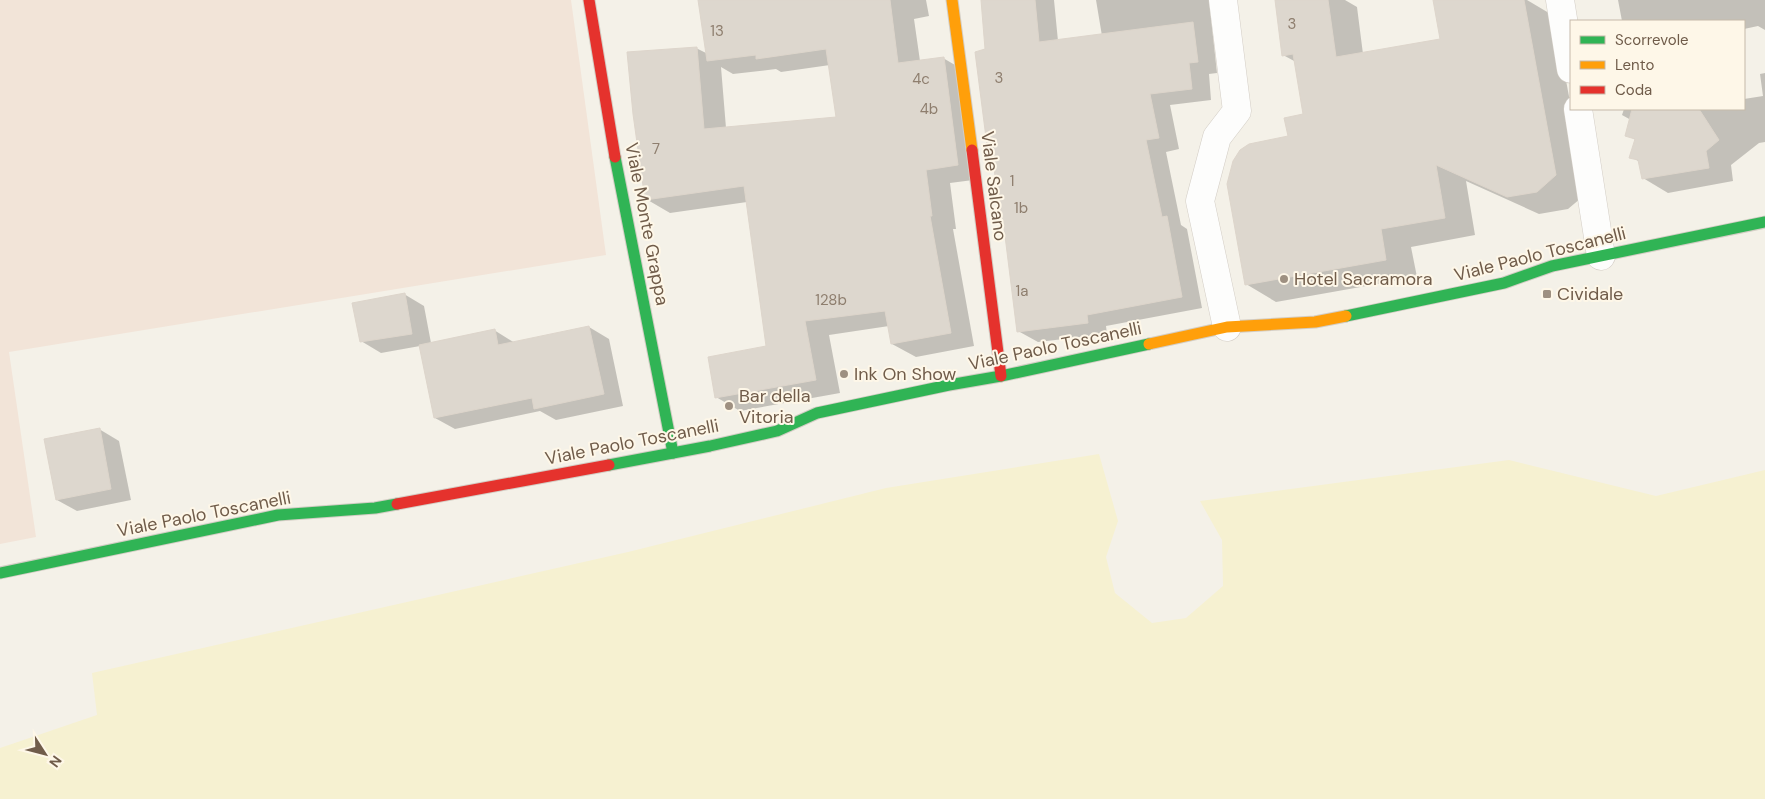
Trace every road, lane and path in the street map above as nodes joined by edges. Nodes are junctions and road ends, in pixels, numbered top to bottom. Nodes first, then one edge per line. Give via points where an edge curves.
1 (589, 0) edge
2 (952, 0) edge
3 (1223, 0) edge
4 (1560, 0) edge
5 (1570, 63) edge
6 (1578, 110) edge
7 (1765, 222) edge
8 (1601, 256) junction
9 (1227, 328) junction
10 (1002, 376) junction
11 (673, 453) junction
12 (0, 573) edge

1 - 11 street, Viale Monte Grappa via 606,108
2 - 10 street, Viale Salcano
3 - 9 street via 1237,111 1216,138 1200,201
4 - 5 street
6 - 8 street
7 - 8 street, Viale Paolo Toscanelli
8 - 9 street, Viale Paolo Toscanelli via 1552,266 1504,283 1315,322
9 - 10 street, Viale Paolo Toscanelli
10 - 11 street, Viale Paolo Toscanelli via 817,413 777,431
11 - 12 street, Viale Paolo Toscanelli via 375,508 278,514

